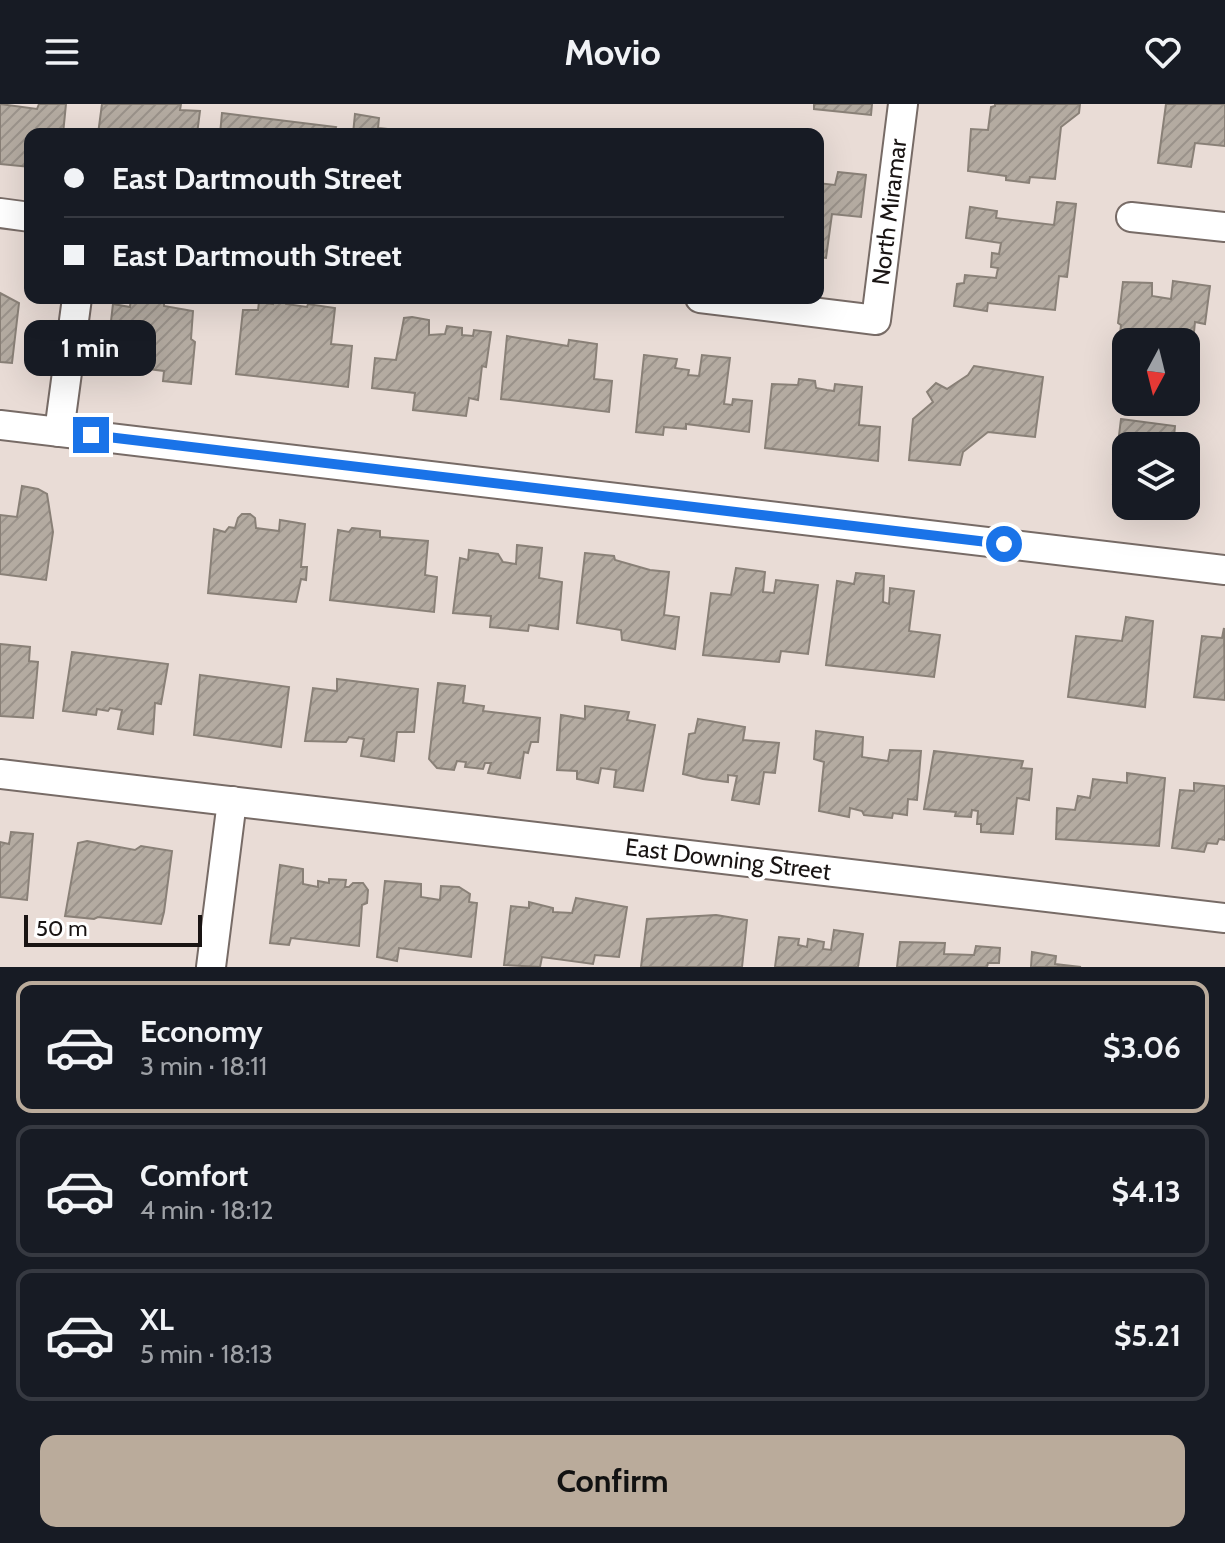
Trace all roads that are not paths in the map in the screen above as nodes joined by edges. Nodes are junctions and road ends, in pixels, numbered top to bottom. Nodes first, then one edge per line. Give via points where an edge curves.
1 (903, 104) edge
2 (0, 213) edge
3 (24, 216) edge
4 (1131, 217) dead end
5 (1225, 227) edge
6 (76, 304) edge
7 (748, 304) edge
8 (0, 425) edge
9 (59, 432) junction
10 (1225, 570) edge
11 (0, 774) edge
12 (232, 801) junction
13 (1225, 918) edge
14 (211, 967) edge

1 - 7 street, North Miramar via 876,320
2 - 3 street
4 - 5 street
6 - 9 street
8 - 9 street
9 - 10 street
11 - 12 street, East Downing Street
12 - 13 street, East Downing Street
12 - 14 street

